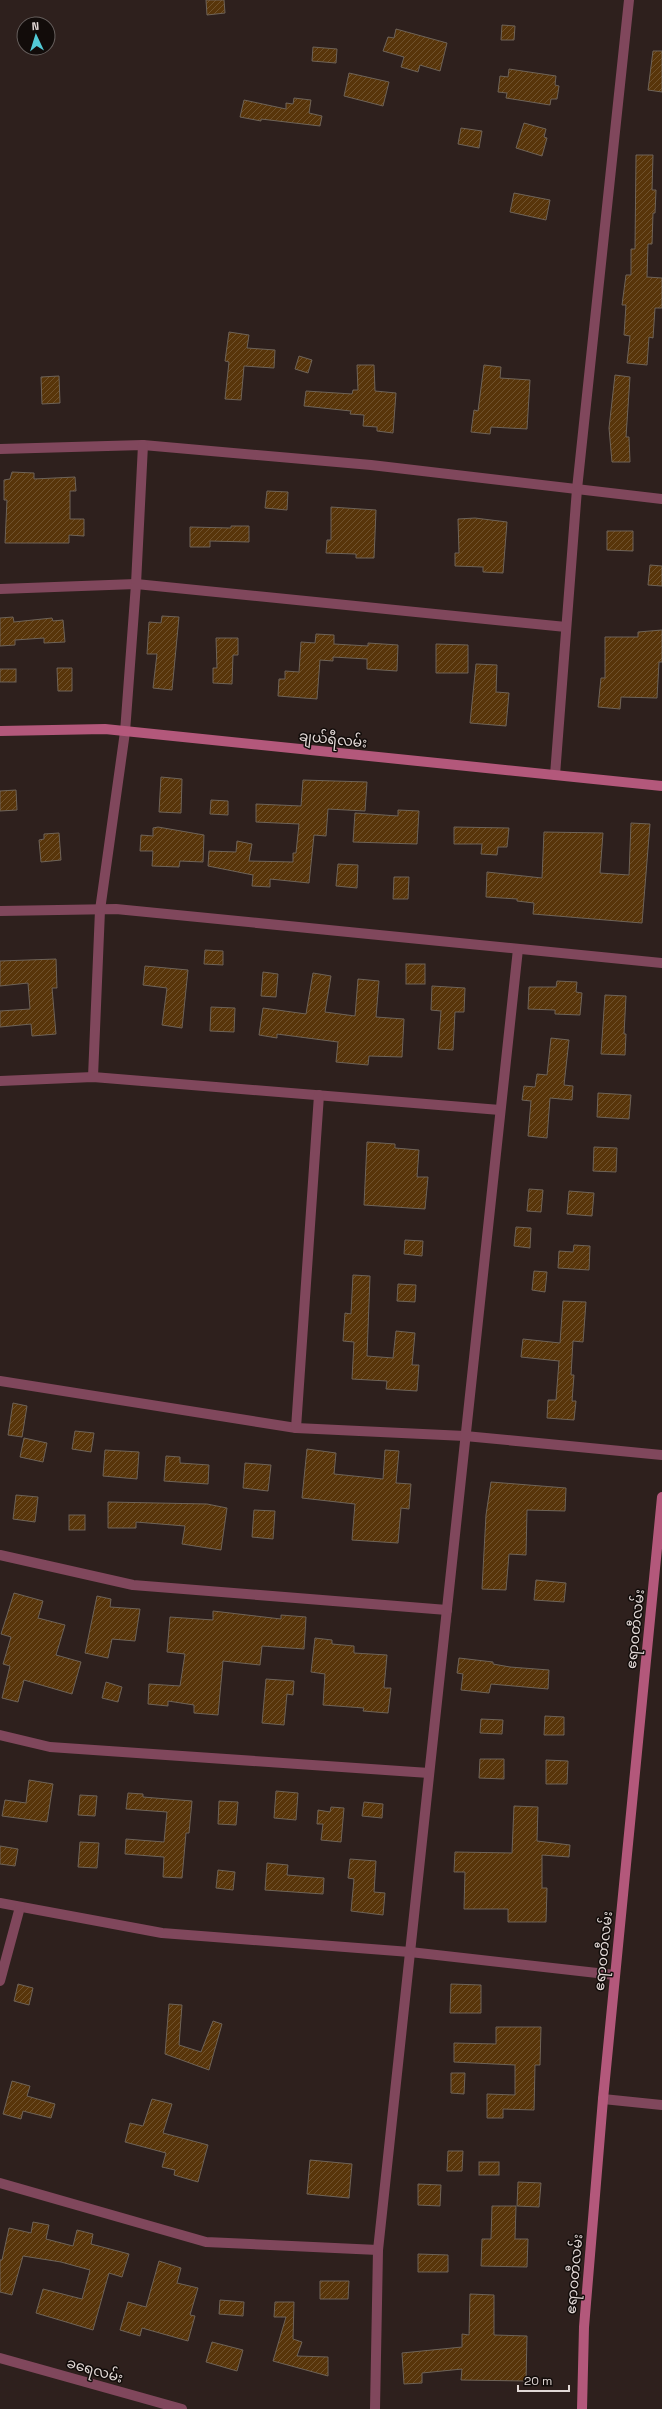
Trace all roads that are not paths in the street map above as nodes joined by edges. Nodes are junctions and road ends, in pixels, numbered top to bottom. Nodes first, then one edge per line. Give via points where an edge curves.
1 (629, 0) edge
2 (143, 445) junction
3 (0, 449) edge
4 (577, 489) junction
5 (662, 499) edge
6 (136, 584) junction
7 (0, 589) edge
8 (566, 627) junction
9 (0, 731) edge
10 (125, 732) junction
11 (555, 775) junction
12 (662, 786) edge
13 (100, 910) junction
14 (0, 911) edge
15 (518, 949) junction
16 (662, 963) edge
17 (93, 1077) junction
18 (0, 1081) edge
19 (319, 1095) junction
20 (500, 1110) junction
21 (0, 1383) edge
22 (296, 1428) junction
23 (465, 1436) junction
24 (662, 1455) edge
25 (662, 1497) edge
26 (0, 1555) edge
27 (447, 1610) junction
28 (0, 1735) edge
29 (429, 1773) junction
30 (0, 1904) edge
31 (20, 1907) junction
32 (410, 1952) junction
33 (615, 1975) junction
34 (0, 1981) edge
35 (603, 2099) junction
36 (662, 2106) edge
37 (0, 2183) edge
38 (378, 2250) junction
39 (0, 2358) edge
40 (182, 2409) edge
41 (375, 2409) edge
42 (582, 2409) edge

1 - 4 street
2 - 3 street
2 - 4 street via 371,465
2 - 6 street
4 - 5 street
4 - 8 street
6 - 7 street
6 - 8 street
6 - 10 street
8 - 11 street
9 - 10 street, ချယ်ရီလမ်း via 105,729
10 - 11 street, ချယ်ရီလမ်း
10 - 13 street
11 - 12 street, ချယ်ရီလမ်း
13 - 14 street
13 - 15 street via 116,909
13 - 17 street
15 - 16 street
15 - 20 street
17 - 18 street
17 - 19 street
19 - 20 street
19 - 22 street
20 - 23 street
21 - 22 street
22 - 23 street
23 - 24 street
23 - 27 street
25 - 33 street, ဧရာဝတီလမ်း
26 - 27 street via 133,1585
27 - 29 street
28 - 29 street via 50,1747
29 - 32 street
30 - 31 street
31 - 32 street via 162,1933
31 - 34 street
32 - 33 street
32 - 38 street
33 - 35 street, ဧရာဝတီလမ်း
35 - 36 street
35 - 42 street, ဧရာဝတီလမ်း via 584,2327
37 - 38 street via 206,2242
38 - 41 street
39 - 40 street, ခရေလမ်း

